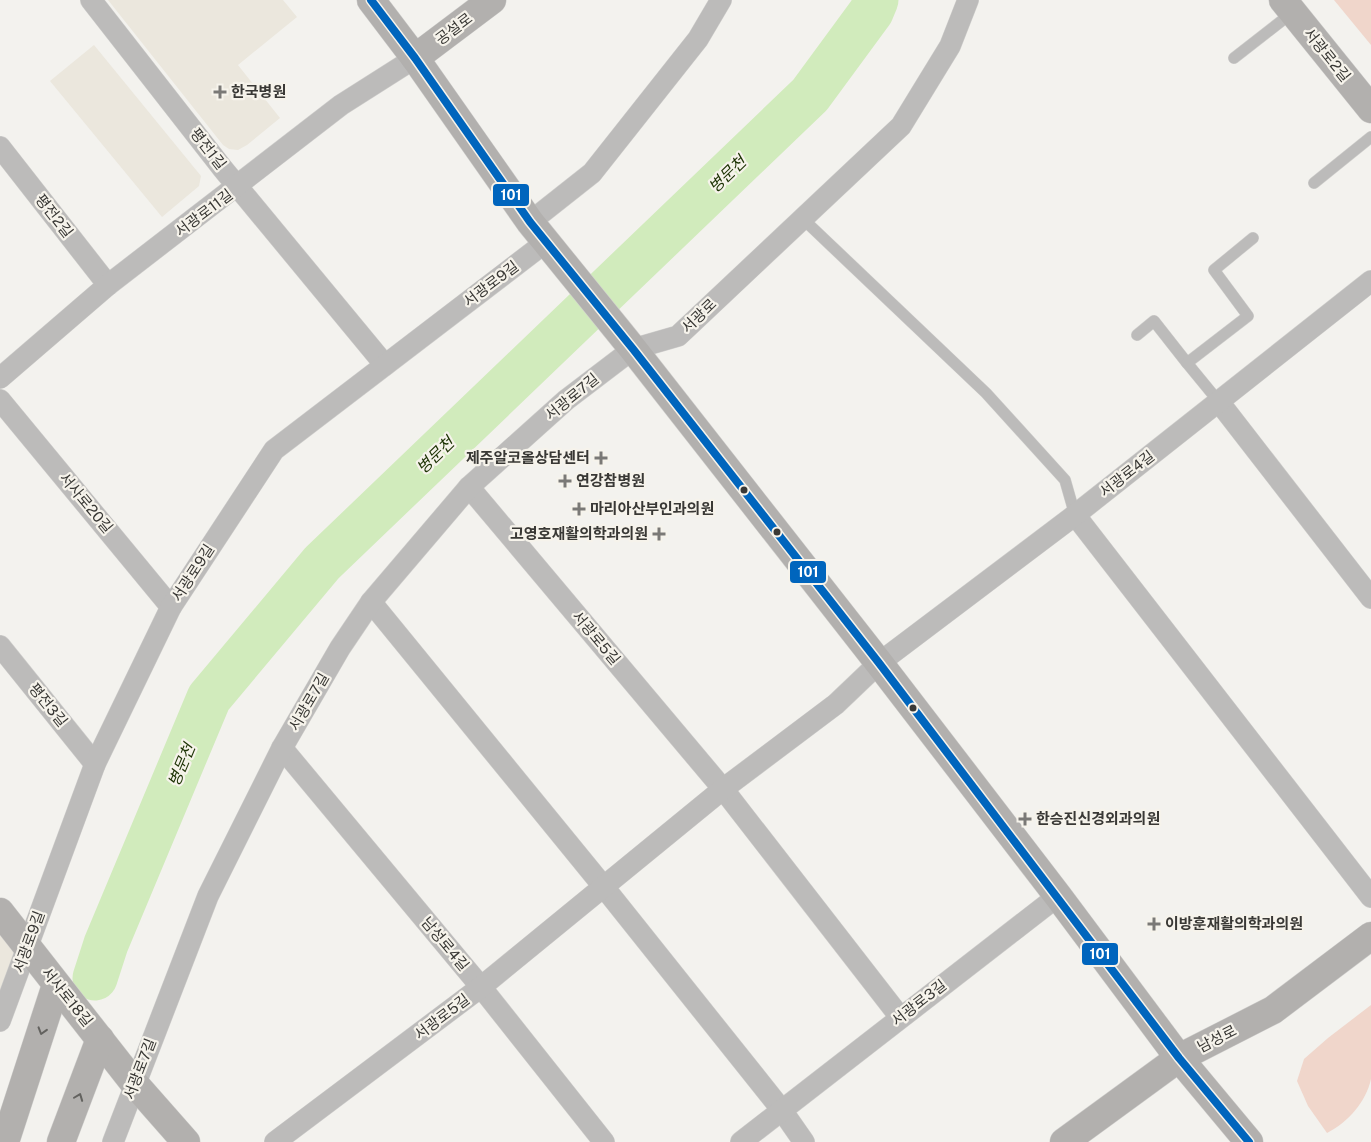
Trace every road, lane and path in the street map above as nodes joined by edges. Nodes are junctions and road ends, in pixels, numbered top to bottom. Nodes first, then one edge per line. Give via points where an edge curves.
1 (91, 0) edge
2 (370, 0) edge
3 (492, 0) edge
4 (721, 0) edge
5 (968, 0) edge
6 (1288, 6) edge
7 (416, 58) junction
8 (1234, 58) dead end
9 (1371, 109) edge
10 (1371, 137) edge
11 (0, 147) edge
12 (1314, 183) dead end
13 (238, 187) junction
14 (802, 218) junction
15 (538, 232) junction
16 (1253, 238) dead end
17 (1371, 281) edge
18 (108, 285) junction
19 (1137, 335) dead end
20 (633, 350) junction
21 (1187, 363) junction
22 (384, 366) junction
23 (0, 378) edge
24 (0, 400) edge
25 (1219, 402) junction
26 (469, 487) junction
27 (1075, 515) junction
28 (1371, 598) edge
29 (371, 602) junction
30 (171, 606) junction
31 (0, 646) edge
32 (879, 663) junction
33 (282, 748) junction
34 (95, 764) junction
35 (724, 789) junction
36 (603, 886) junction
37 (1058, 896) junction
38 (1371, 896) edge
39 (0, 912) edge
40 (1371, 936) edge
41 (27, 946) junction
42 (56, 984) junction
43 (481, 987) junction
44 (900, 1017) junction
45 (0, 1021) edge
46 (100, 1039) junction
47 (1179, 1058) junction
48 (134, 1083) junction
49 (781, 1109) junction
50 (5, 1142) edge
51 (61, 1142) edge
52 (113, 1142) edge
53 (186, 1142) edge
54 (275, 1142) edge
55 (604, 1142) edge
56 (741, 1142) edge
57 (804, 1142) edge
58 (1064, 1142) edge
59 (1249, 1142) edge

1 - 13 street, 평전1길
2 - 7 main road
3 - 7 main road, 공설로
4 - 15 street, 서광로9길 via 698,39 592,173
5 - 14 street, 서광로 via 950,46 901,126
6 - 8 lane
6 - 9 main road, 서광로2길
7 - 13 street, 서광로11길 via 341,105
7 - 15 main road
10 - 12 lane
11 - 18 street, 평전2길
13 - 18 street, 서광로11길
13 - 22 street, 평전1길
14 - 20 street, 서광로 via 678,336
14 - 27 lane via 986,393 1065,480
15 - 20 main road
15 - 22 street, 서광로9길
16 - 21 lane via 1214,270 1248,316
17 - 25 street, 서광로4길
18 - 23 street, 서광로11길
19 - 21 lane via 1154,321
20 - 26 street, 서광로7길 via 566,400
20 - 32 main road
21 - 25 lane
22 - 30 street, 서광로9길 via 274,450
24 - 30 street, 서사로20길
25 - 27 street, 서광로4길
25 - 28 street
26 - 29 street, 서광로7길
26 - 35 street, 서광로5길
27 - 32 street, 서광로4길
27 - 38 street
29 - 33 street, 서광로7길 via 340,648
29 - 36 street
30 - 34 street, 서광로9길
31 - 34 street, 평전3길
32 - 35 street, 서광로5길 via 836,704
32 - 37 main road
33 - 43 street, 남성로4길
33 - 48 street, 서광로7길 via 208,896
34 - 41 street, 서광로9길
35 - 36 street, 서광로5길
35 - 44 street
36 - 43 street, 서광로5길
36 - 49 street
37 - 44 street, 서광로3길
37 - 47 main road
39 - 41 main road, 서사로18길
40 - 47 main road, 남성로 via 1273,1010
41 - 42 main road, 서사로18길
41 - 45 street, 서광로9길
42 - 46 main road, 서사로18길
42 -> 50 main road
43 - 54 street, 서광로5길
43 - 55 street, 남성로4길
44 - 49 street, 서광로3길
46 - 48 main road, 서사로18길
51 -> 46 main road
47 - 58 main road, 남성로
47 - 59 main road
48 - 52 street, 서광로7길
48 - 53 main road
49 - 56 street, 서광로3길
49 - 57 street

